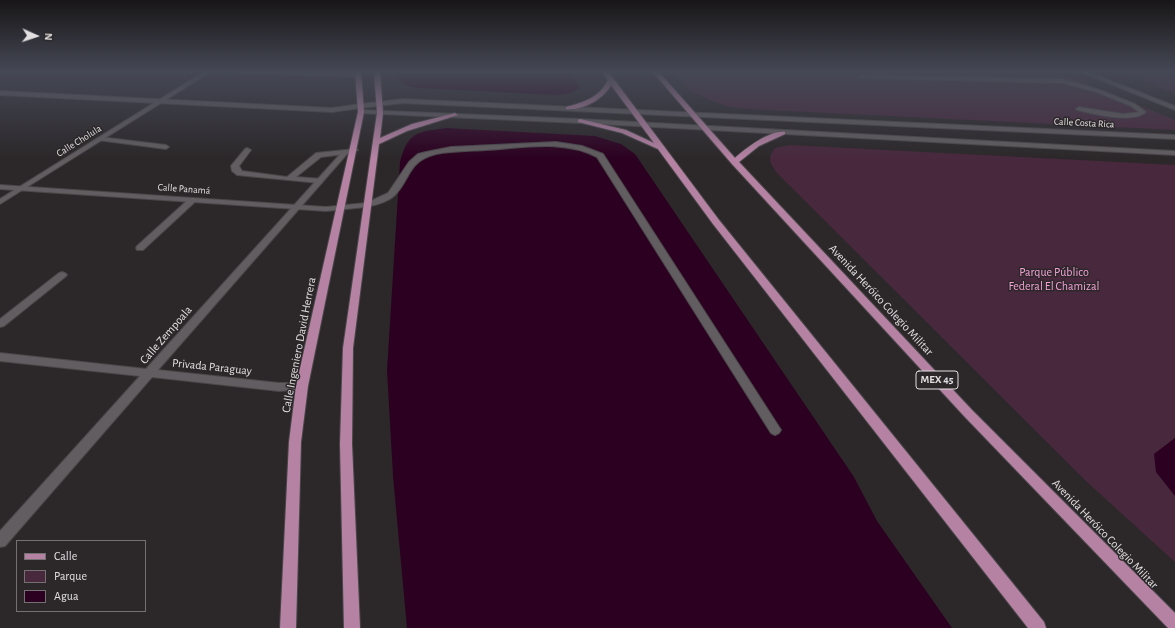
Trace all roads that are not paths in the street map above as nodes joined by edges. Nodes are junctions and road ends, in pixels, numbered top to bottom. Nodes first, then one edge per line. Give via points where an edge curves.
1 (150, 100) edge
2 (360, 100) edge
3 (379, 100) edge
4 (402, 100) edge
5 (409, 100) edge
6 (590, 100) edge
7 (627, 100) edge
8 (681, 100) edge
9 (1121, 100) edge
10 (1155, 100) edge
11 (162, 101) junction
12 (379, 108) junction
13 (568, 108) junction
14 (1175, 108) edge
15 (360, 109) junction
16 (1079, 109) dead end
17 (635, 111) junction
18 (455, 115) junction
19 (694, 115) junction
20 (580, 121) junction
21 (644, 125) junction
22 (706, 129) junction
23 (783, 133) junction
24 (1146, 136) junction
25 (1175, 137) edge
26 (100, 139) junction
27 (376, 143) junction
28 (166, 147) dead end
29 (660, 148) junction
30 (247, 150) dead end
31 (349, 151) junction
32 (1171, 153) edge
33 (735, 162) junction
34 (289, 179) junction
35 (320, 181) junction
36 (0, 187) edge
37 (21, 188) junction
38 (193, 200) junction
39 (0, 202) edge
40 (366, 205) junction
41 (296, 208) junction
42 (339, 209) junction
43 (140, 248) dead end
44 (62, 275) dead end
45 (0, 324) edge
46 (0, 357) edge
47 (150, 373) junction
48 (302, 386) junction
49 (775, 430) dead end
50 (0, 541) edge
51 (1175, 624) edge
52 (288, 628) edge
53 (352, 628) edge
54 (1038, 628) edge

1 - 11 street, Calle Costa Rica
2 - 15 main road, Calle Ingeniero David Herrera
3 - 12 main road
4 - 12 street, Calle Costa Rica
5 - 13 street, Calle Costa Rica
6 - 13 main road
7 - 17 main road
8 - 19 main road, Avenida Heróico Colegio Militar
9 - 16 street via 1144,112 1125,115
10 - 14 street
11 - 15 street, Calle Costa Rica
11 - 26 street, Calle Cholula
12 - 15 street, Calle Costa Rica
12 - 15 street, Calle Costa Rica
12 - 18 street, Calle Costa Rica
12 - 27 main road
13 - 17 street, Calle Costa Rica
15 - 31 main road, Calle Ingeniero David Herrera
17 - 19 street, Calle Costa Rica
17 - 21 main road
18 - 20 street, Calle Costa Rica
18 - 27 main road via 414,124
19 - 22 main road, Avenida Heróico Colegio Militar
19 - 24 street, Calle Costa Rica
20 - 21 street, Calle Costa Rica
20 - 29 main road via 624,131
21 - 22 street, Calle Costa Rica
21 - 29 main road
22 - 23 street, Calle Costa Rica
22 - 33 main road, Avenida Heróico Colegio Militar / MEX 45
23 - 32 street, Calle Costa Rica
23 - 33 main road via 764,139
24 - 25 street, Calle Costa Rica
24 - 32 street
26 - 28 street
26 - 37 street, Calle Cholula
27 - 40 main road
29 - 54 main road
30 - 34 street via 235,169 240,172
31 - 34 street via 320,154
31 - 35 street, Calle Zempoala
31 - 42 main road, Calle Ingeniero David Herrera
33 - 51 main road, Avenida Heróico Colegio Militar / MEX 45 via 968,413
34 - 35 street
35 - 41 street, Calle Zempoala
36 - 37 street, Calle Panamá
37 - 38 street, Calle Panamá
37 - 39 street, Calle Cholula
38 - 41 street, Calle Panamá
38 - 43 street
40 - 42 street, Calle Panamá
40 - 49 street, Calle Panamá via 393,192 403,172 420,156 440,151 566,145 588,150 600,156
40 - 53 main road via 348,348 346,444
41 - 42 street, Calle Panamá
41 - 47 street, Calle Zempoala
42 - 48 main road, Calle Ingeniero David Herrera
44 - 45 street
46 - 47 street, Privada Paraguay
47 - 48 street, Privada Paraguay via 279,387
47 - 50 street, Calle Zempoala
48 - 52 main road, Calle Ingeniero David Herrera via 296,442

